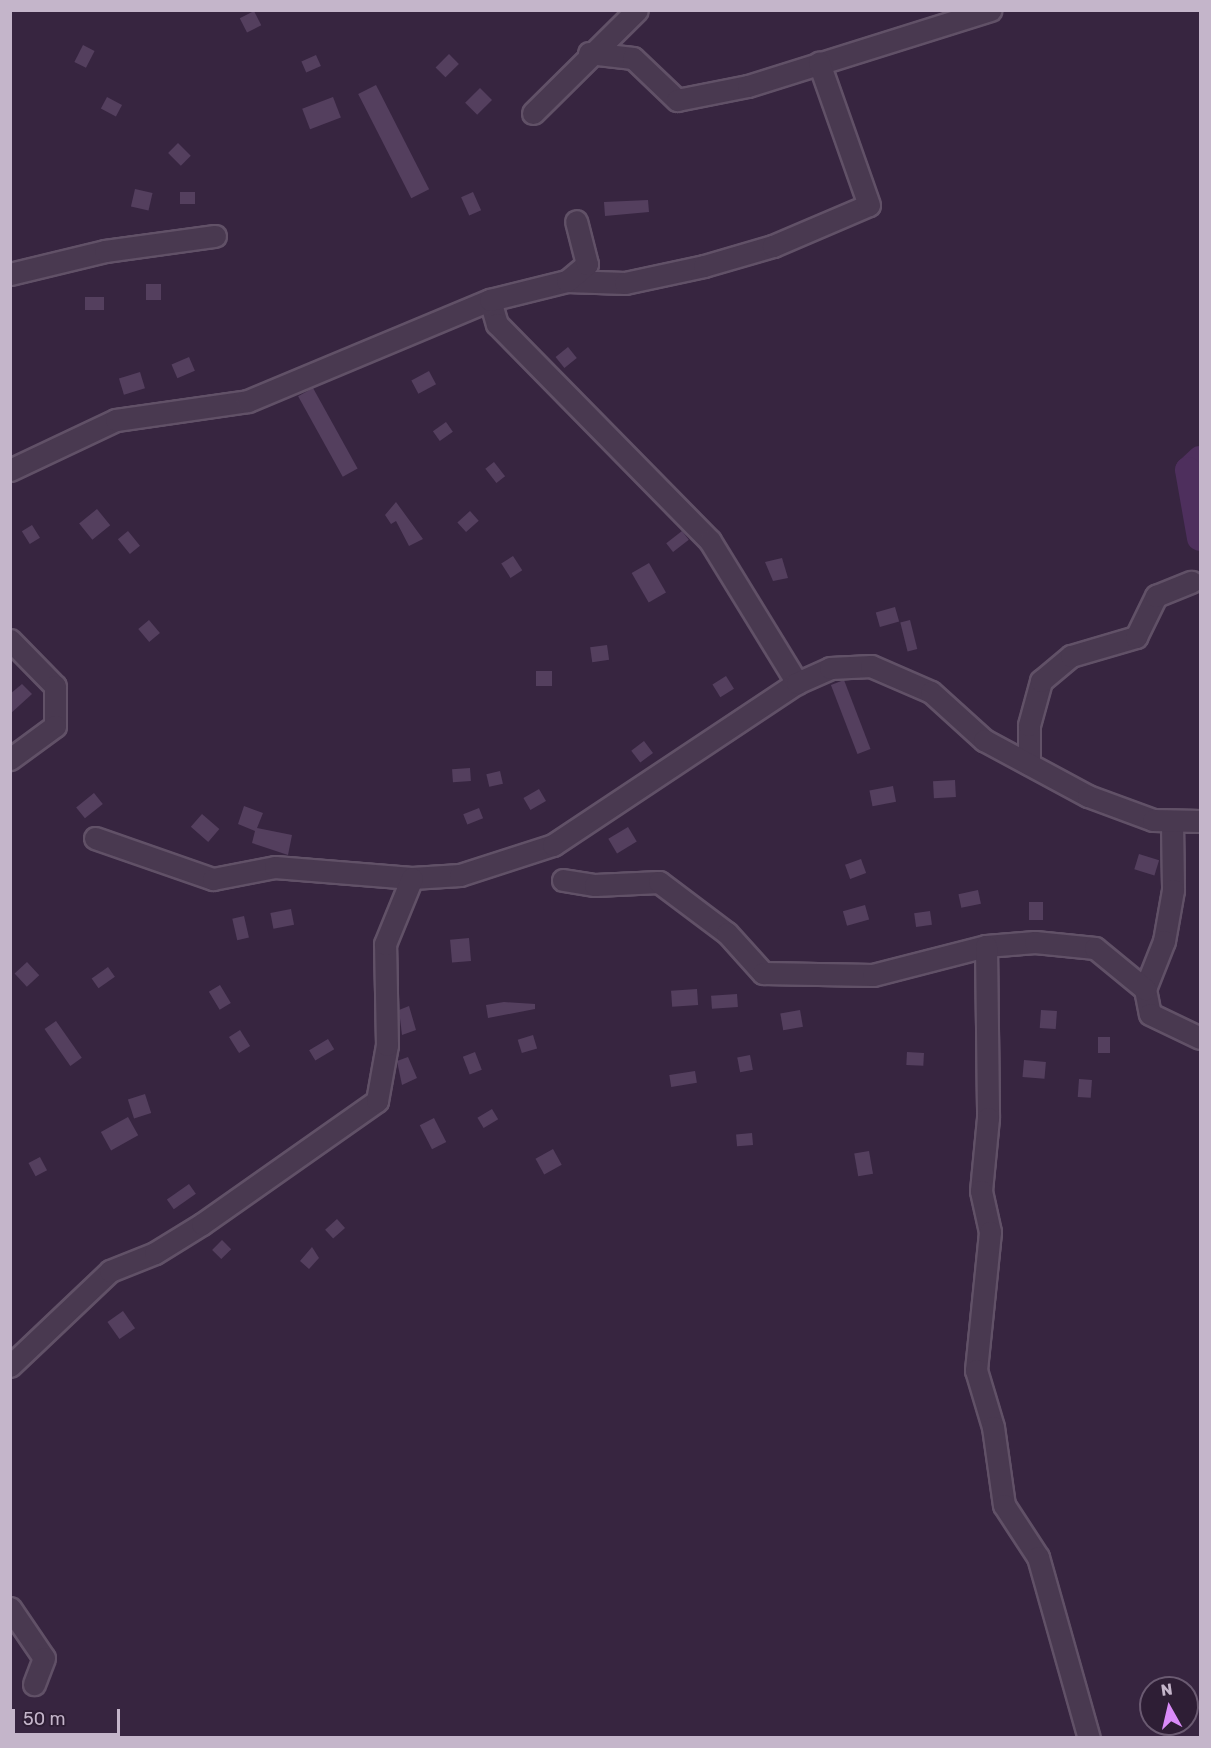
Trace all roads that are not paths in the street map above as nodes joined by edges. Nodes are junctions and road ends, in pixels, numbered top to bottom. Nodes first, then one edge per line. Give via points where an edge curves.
1 (637, 10) edge
2 (990, 10) edge
3 (589, 53) junction
4 (819, 63) junction
5 (533, 113) dead end
6 (576, 221) dead end
7 (215, 236) dead end
8 (10, 274) edge
9 (567, 281) junction
10 (490, 300) junction
11 (10, 470) edge
12 (1191, 582) dead end
13 (10, 639) edge
14 (797, 683) junction
15 (10, 759) edge
16 (1029, 764) junction
17 (1200, 821) edge
18 (1172, 823) junction
19 (95, 838) dead end
20 (412, 878) junction
21 (563, 880) dead end
22 (986, 946) junction
23 (1145, 989) junction
24 (1200, 1038) edge
25 (10, 1366) edge
26 (10, 1608) edge
27 (34, 1684) dead end
28 (1089, 1737) edge

1 - 3 street
2 - 4 street
3 - 4 street via 633,58 677,100 748,86
3 - 5 street
4 - 9 street via 869,205 773,246 704,266 625,283
6 - 9 street via 587,264
7 - 8 street via 105,251
9 - 10 street
10 - 11 street via 248,401 116,420
10 - 14 street via 497,324 710,541
12 - 16 street via 1156,596 1136,637 1071,656 1041,681 1029,725
13 - 15 street via 55,686 56,716 56,726
14 - 16 street via 830,668 871,666 902,676 931,692 984,740
14 - 20 street via 553,844 460,875
16 - 18 street via 1088,796
17 - 18 street
18 - 23 street via 1173,890 1164,941 1149,966
19 - 20 street via 213,879 275,867
20 - 25 street via 385,944 387,1045 377,1101 202,1224 155,1253 110,1271
21 - 22 street via 595,885 659,882 727,933 764,973 873,975
22 - 23 street via 1035,942 1095,948
22 - 28 street via 988,1119 981,1191 990,1232 977,1378 993,1428 1004,1505 1038,1557
23 - 24 street via 1150,1014
26 - 27 street via 44,1659

